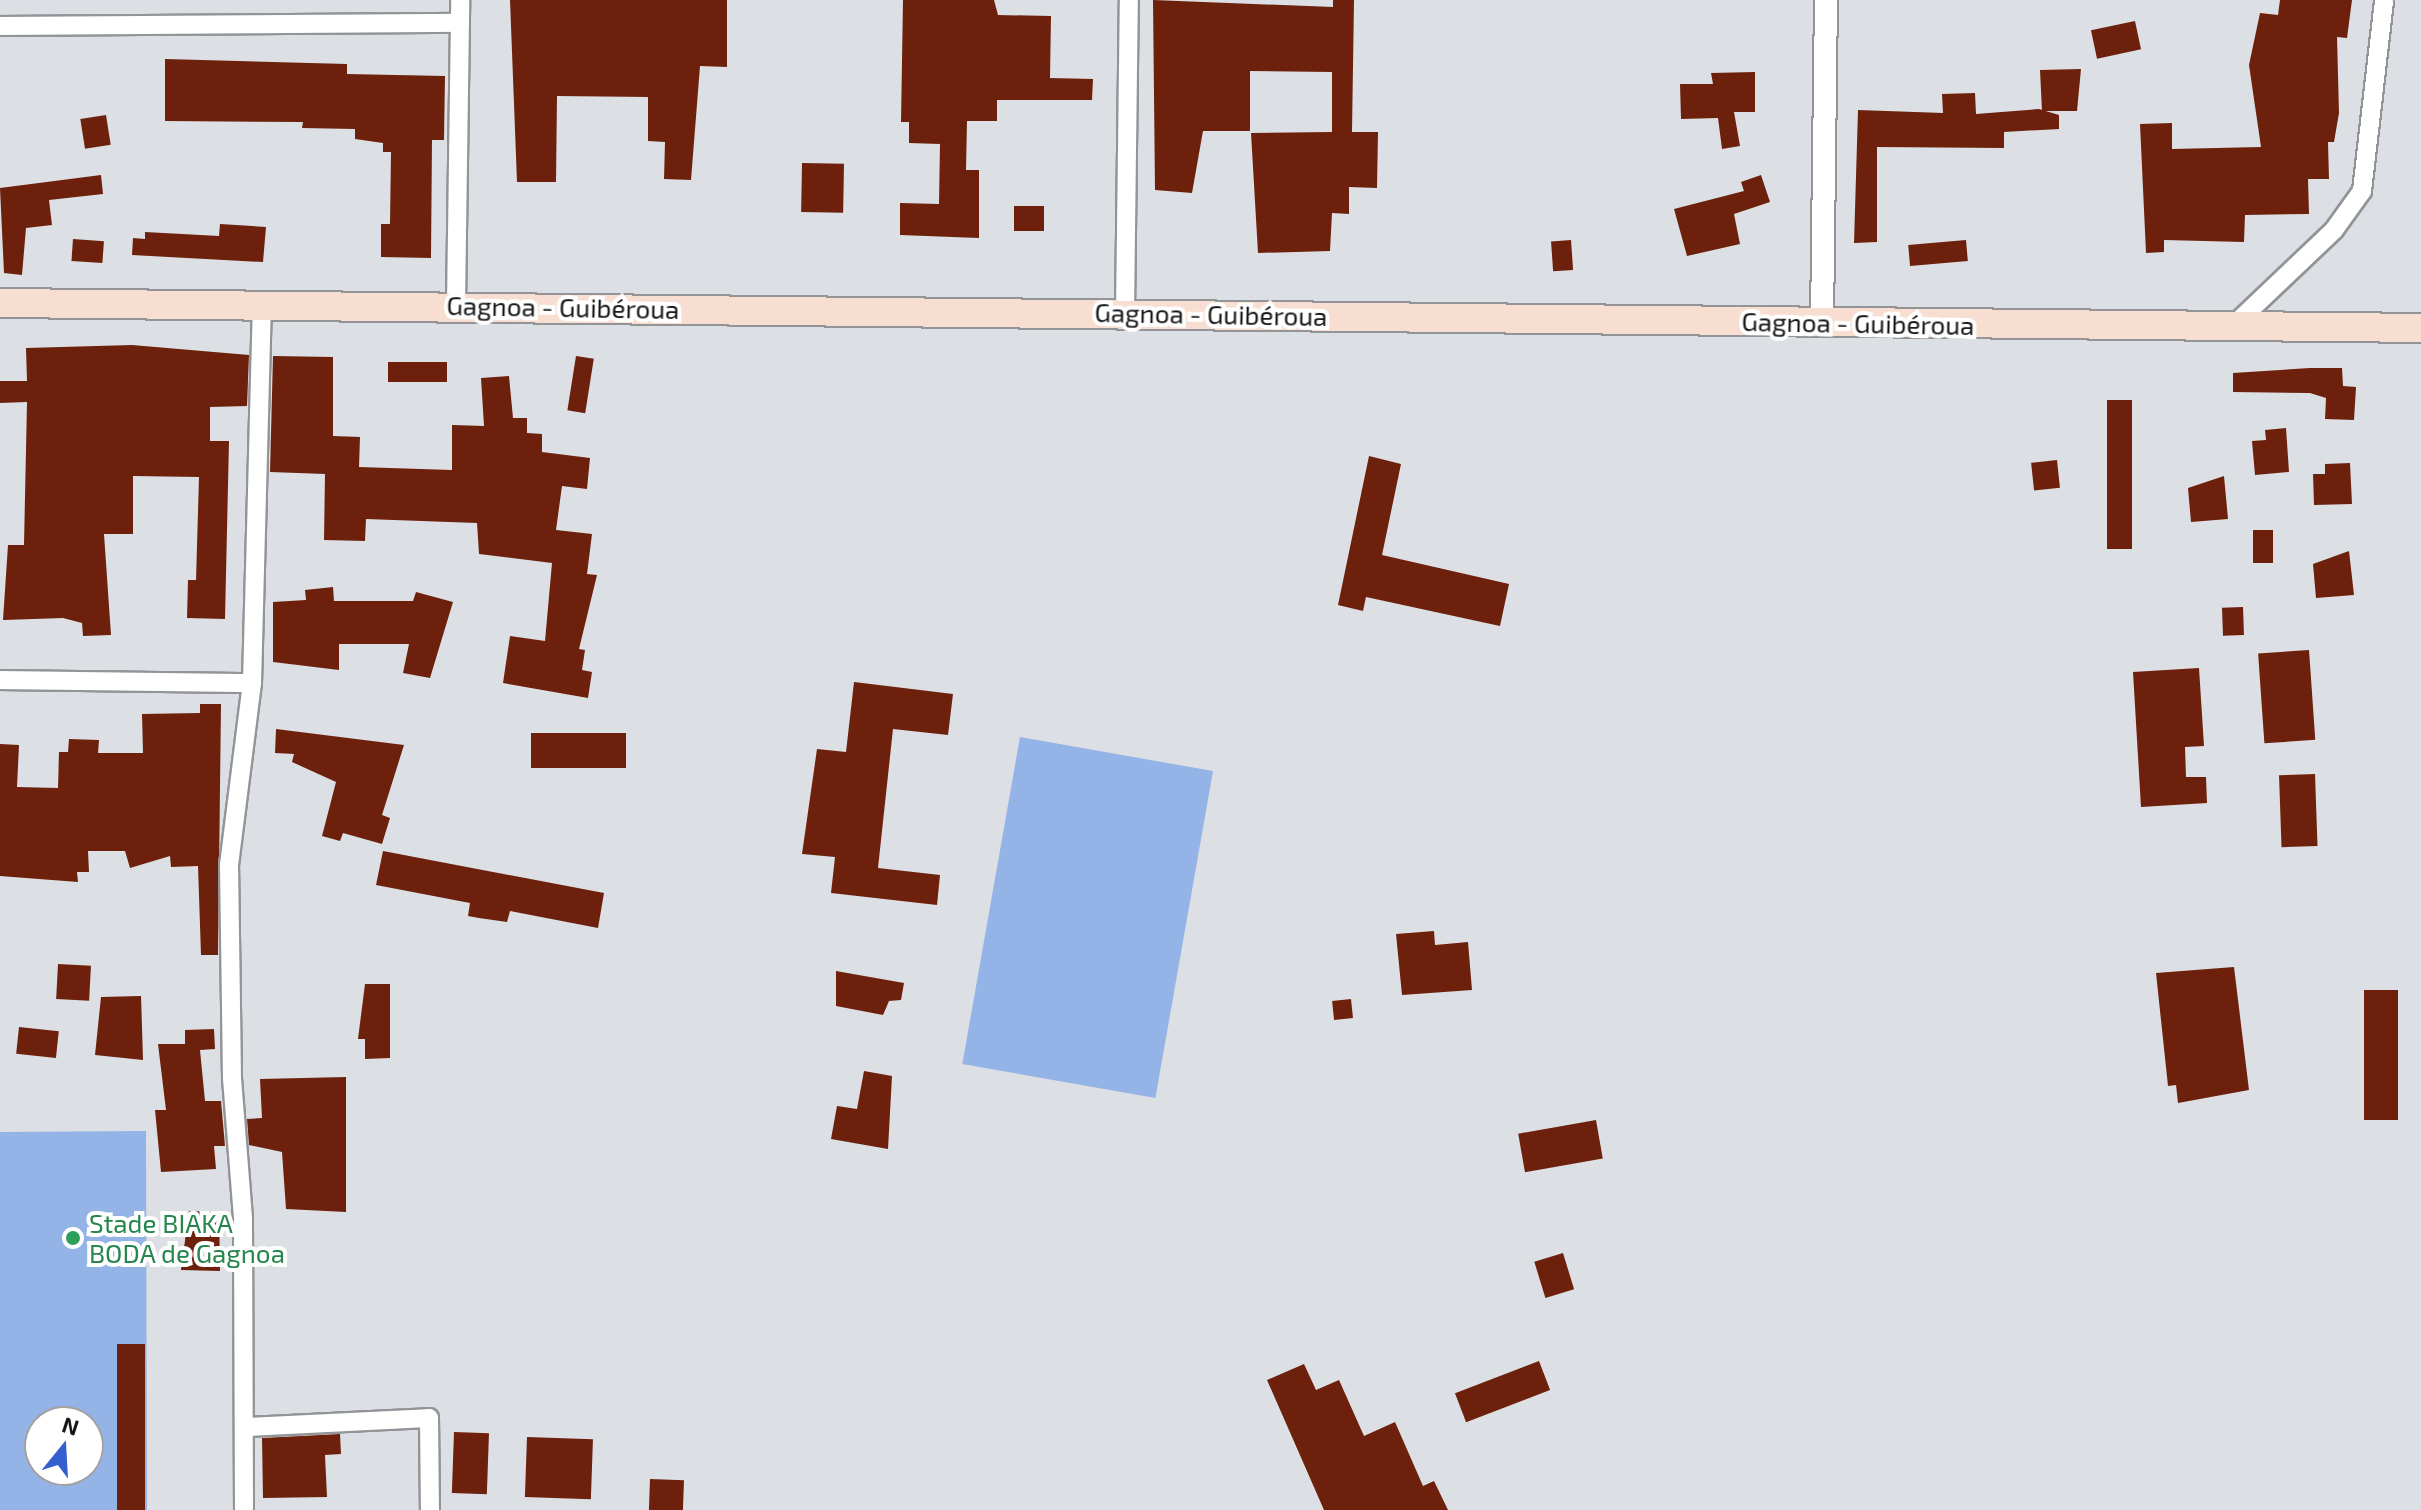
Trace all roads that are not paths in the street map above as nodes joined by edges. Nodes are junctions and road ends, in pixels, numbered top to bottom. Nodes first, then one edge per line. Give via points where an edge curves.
1 (460, 0) edge
2 (1129, 0) edge
3 (1826, 0) edge
4 (2384, 0) edge
5 (460, 23) junction
6 (0, 26) edge
7 (0, 303) edge
8 (262, 303) junction
9 (456, 305) junction
10 (1125, 313) junction
11 (1822, 324) junction
12 (2233, 326) junction
13 (2421, 328) edge
14 (0, 680) edge
15 (252, 683) junction
16 (246, 1427) junction
17 (244, 1510) edge
18 (430, 1510) edge

1 - 5 street
2 - 10 street
3 - 11 street
4 - 12 street via 2362,191 2334,230
5 - 6 street
5 - 9 street
7 - 8 main road, Gagnoa - Guibéroua
8 - 9 main road, Gagnoa - Guibéroua
8 - 15 street
9 - 10 main road, Gagnoa - Guibéroua
10 - 11 main road, Gagnoa - Guibéroua
11 - 12 main road, Gagnoa - Guibéroua
12 - 13 main road, Gagnoa - Guibéroua
14 - 15 street
15 - 16 street via 229,865
16 - 17 street
16 - 18 street via 429,1418

